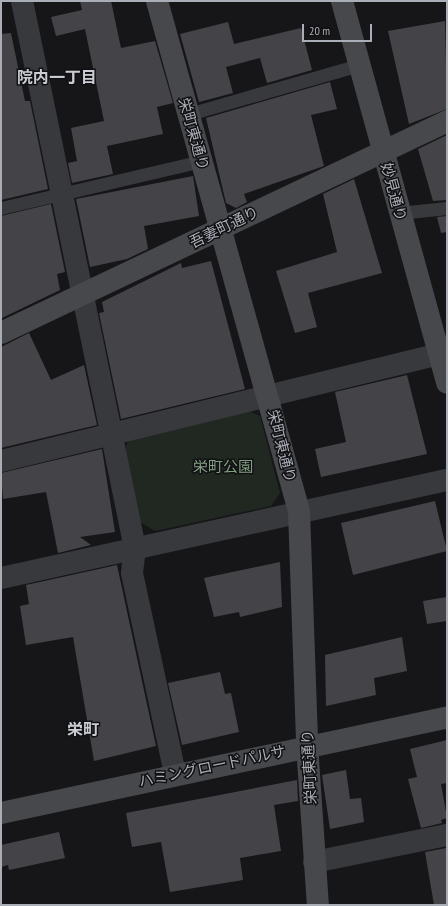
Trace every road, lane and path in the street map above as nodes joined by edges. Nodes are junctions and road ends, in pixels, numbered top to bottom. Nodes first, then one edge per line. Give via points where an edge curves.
1 (22, 1) edge
2 (157, 1) edge
3 (342, 1) edge
4 (359, 65) junction
5 (189, 114) junction
6 (447, 121) edge
7 (383, 152) junction
8 (202, 161) junction
9 (62, 194) junction
10 (1, 208) edge
11 (447, 208) edge
12 (399, 213) junction
13 (222, 228) junction
14 (84, 294) junction
15 (1, 333) edge
16 (443, 353) edge
17 (447, 383) edge
18 (269, 396) junction
19 (113, 436) junction
20 (1, 461) edge
21 (447, 480) edge
22 (299, 511) junction
23 (136, 548) junction
24 (1, 578) edge
25 (447, 717) edge
26 (307, 745) junction
27 (175, 774) junction
28 (1, 813) edge
29 (447, 835) edge
30 (314, 862) junction
31 (318, 905) edge

1 - 9 street
2 - 5 street, 栄町東通り
3 - 4 street, 妙見通り
4 - 5 lane
4 - 7 street, 妙見通り
5 - 8 street, 栄町東通り
6 - 7 street, 吾妻町通り
7 - 12 street, 妙見通り
7 - 13 street, 吾妻町通り
8 - 9 lane
8 - 13 street, 栄町東通り
9 - 10 lane
9 - 14 street
11 - 12 lane
12 - 16 street, 妙見通り
13 - 14 street, 吾妻町通り
13 - 18 street, 栄町東通り
14 - 15 street, 吾妻町通り
14 - 19 street
16 - 17 street, 妙見通り
16 - 18 street
18 - 19 street
18 - 22 street, 栄町東通り
19 - 20 street
19 - 23 street
21 - 22 street
22 - 23 street
22 - 26 street, 栄町東通り
23 - 24 street
23 - 27 street via 132,573
25 - 26 street, ハミングロードパルサ
26 - 27 street, ハミングロードパルサ
26 - 30 street, 栄町東通り
27 - 28 street, ハミングロードパルサ
29 - 30 street
30 - 31 street, 栄町東通り

